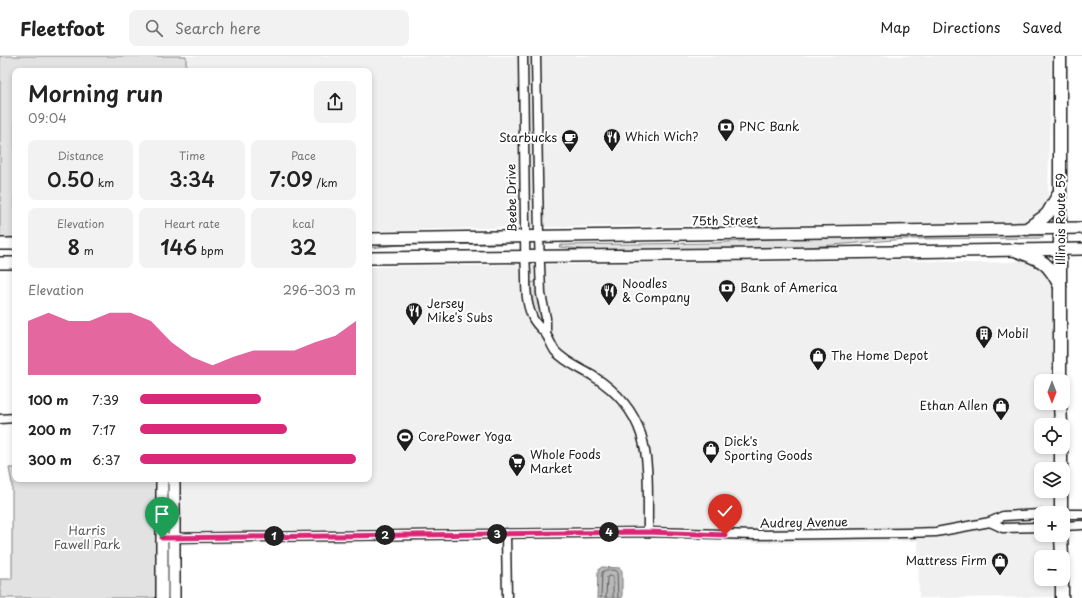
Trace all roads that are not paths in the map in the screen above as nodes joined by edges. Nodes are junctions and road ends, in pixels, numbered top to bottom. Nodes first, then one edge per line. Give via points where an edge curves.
1 (523, 56) edge
2 (536, 56) edge
3 (1060, 56) edge
4 (1061, 189) junction
5 (1082, 228) edge
6 (1027, 229) junction
7 (1061, 229) junction
8 (525, 237) junction
9 (539, 237) junction
10 (372, 239) edge
11 (0, 244) edge
12 (12, 244) edge
13 (1061, 249) junction
14 (1082, 249) edge
15 (1015, 250) junction
16 (525, 257) junction
17 (540, 257) junction
18 (372, 258) edge
19 (0, 263) edge
20 (12, 263) edge
21 (1061, 289) junction
22 (546, 334) junction
23 (1060, 374) edge
24 (12, 418) edge
25 (0, 419) edge
26 (162, 482) edge
27 (174, 482) edge
28 (1070, 513) edge
29 (1034, 514) edge
30 (1082, 514) edge
31 (990, 522) junction
32 (1082, 525) edge
33 (1070, 526) edge
34 (1034, 527) edge
35 (648, 532) junction
36 (506, 533) junction
37 (162, 538) junction
38 (174, 538) junction
39 (1062, 586) edge
40 (162, 598) edge
41 (174, 598) edge
42 (507, 598) edge
43 (1062, 598) edge

1 - 8 street, Beebe Drive
2 - 9 street, Beebe Drive
3 - 4 main road, Illinois Route 59
4 - 6 main road via 1048,213
4 - 7 main road, Illinois Route 59
5 - 7 main road, 75th Street
6 - 7 main road, 75th Street
6 - 9 main road, 75th Street
7 - 13 main road, Illinois Route 59
8 - 9 main road, 75th Street
8 - 10 main road, 75th Street
8 - 16 street, Beebe Drive
9 - 17 street, Beebe Drive
11 - 12 main road
13 - 14 main road
13 - 15 main road
13 - 21 main road, Illinois Route 59
15 - 17 main road
15 - 21 main road via 1043,261 1053,272
16 - 17 main road
16 - 18 main road
16 - 22 street, Beebe Drive via 528,306 535,322
17 - 22 street, Beebe Drive
19 - 20 main road
21 - 23 main road, Illinois Route 59
22 - 35 street, Beebe Drive via 559,355 611,389 635,417 645,448
24 - 25 street
26 - 37 main road
27 - 38 main road
28 - 30 street
29 - 31 street, Audrey Avenue via 1003,516
31 - 34 street, Audrey Avenue via 1003,528
31 - 35 street, Audrey Avenue via 936,532 908,533 756,535
32 - 33 street
35 - 36 street, Audrey Avenue
36 - 38 street, Audrey Avenue
36 - 42 street
37 - 38 street, Audrey Avenue
37 - 40 main road
38 - 41 main road
39 - 43 main road

